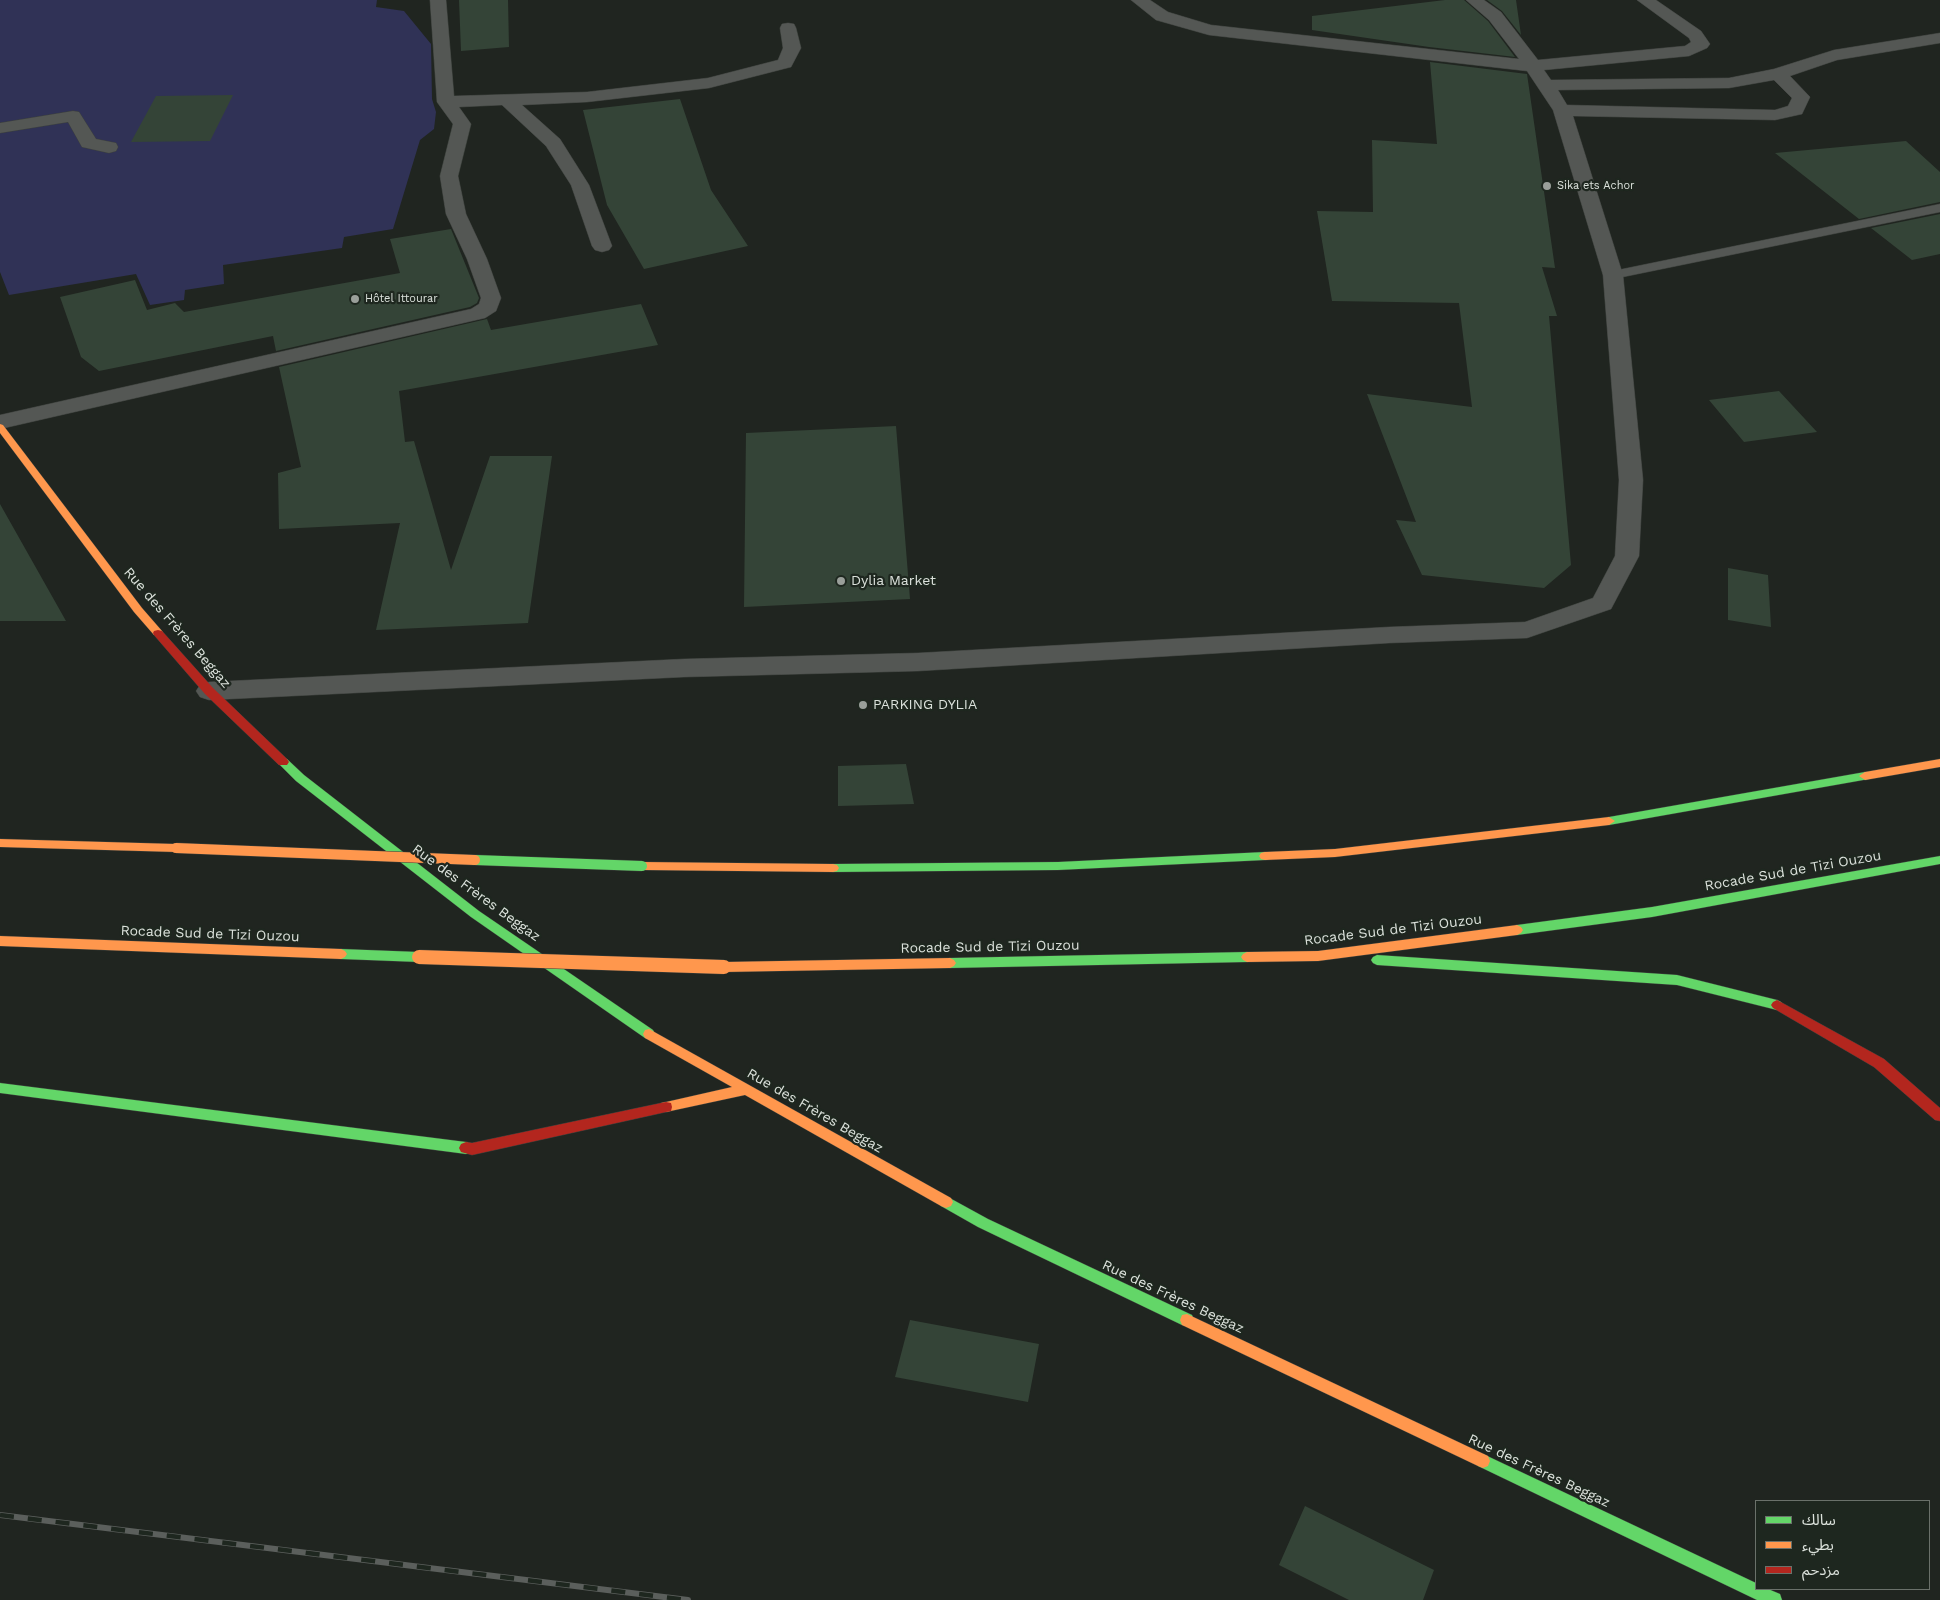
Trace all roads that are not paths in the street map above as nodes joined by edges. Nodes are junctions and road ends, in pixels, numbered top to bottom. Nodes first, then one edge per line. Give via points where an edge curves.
1 (438, 0) edge
2 (1139, 0) edge
3 (1474, 0) edge
4 (1645, 0) edge
5 (788, 28) dead end
6 (1940, 38) edge
7 (1532, 66) junction
8 (1778, 74) junction
9 (1546, 85) junction
10 (508, 101) junction
11 (446, 102) junction
12 (1562, 110) junction
13 (0, 128) edge
14 (109, 147) dead end
15 (1940, 208) edge
16 (602, 246) dead end
17 (1613, 275) junction
18 (0, 422) edge
19 (0, 427) edge
20 (209, 691) junction
21 (1940, 763) edge
22 (0, 843) edge
23 (1940, 860) edge
24 (0, 940) edge
25 (1318, 956) junction
26 (0, 1088) edge
27 (747, 1089) junction
28 (1940, 1116) edge
29 (1774, 1600) edge

1 - 11 street
2 - 7 street via 1162,16 1209,30
3 - 7 street via 1495,16
4 - 7 street via 1695,35 1701,44 1689,51
5 - 10 street via 792,48 785,63 709,83
6 - 8 street via 1834,54
7 - 9 street
8 - 9 street via 1729,83
8 - 12 street via 1801,97 1796,110 1775,115
9 - 12 street
10 - 11 street
10 - 16 street via 553,143 580,185
11 - 18 street via 462,124 449,176 456,214 491,298 489,307 478,314
12 - 17 street
13 - 14 street via 72,116 89,144
15 - 17 lane
17 - 20 street via 1631,480 1627,556 1602,603 1527,630 918,662 684,668
19 - 20 main road, Rue des Frères Beggaz via 138,610
20 - 27 main road, Rue des Frères Beggaz via 300,778 475,914 654,1037
21 - 22 main road, bridge via 1603,822 1335,853 1058,866 642,866
23 - 25 main road, Rocade Sud de Tizi Ouzou via 1652,912
24 - 25 main road, Rocade Sud de Tizi Ouzou, bridge via 724,967
25 - 28 main road via 1677,980 1773,1003 1879,1063
26 - 27 main road via 472,1149
27 - 29 main road, Rue des Frères Beggaz via 982,1223

